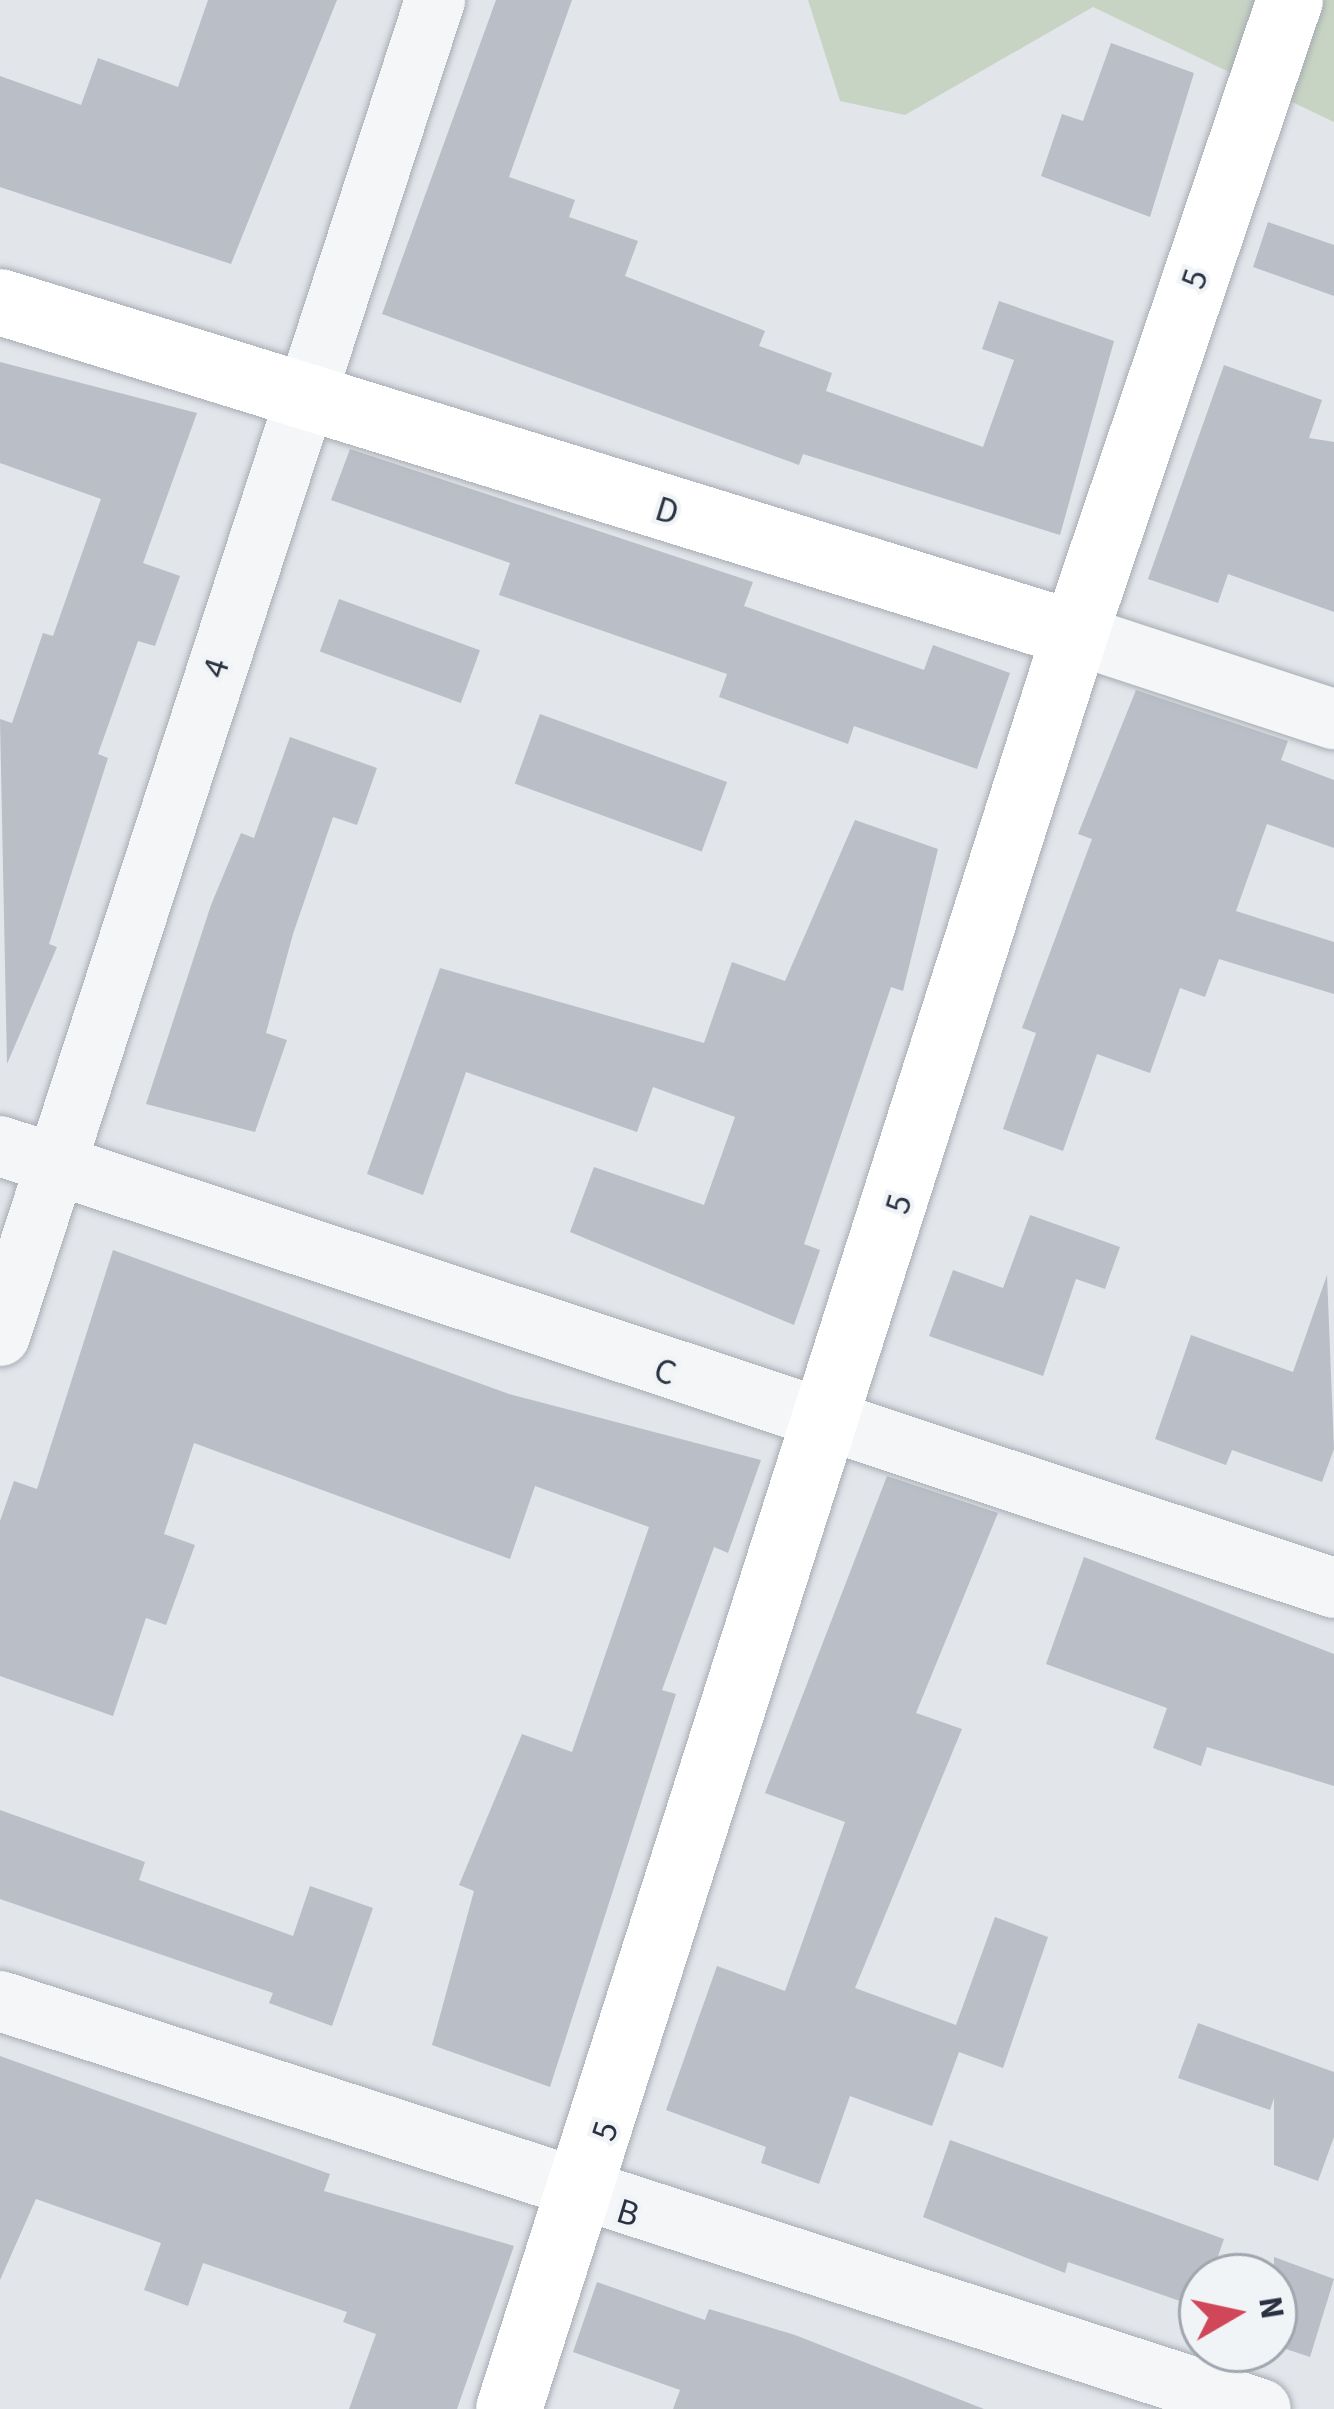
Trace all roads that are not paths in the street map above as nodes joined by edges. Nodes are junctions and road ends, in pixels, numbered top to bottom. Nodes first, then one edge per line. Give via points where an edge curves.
1 (435, 0) edge
2 (1286, 12) edge
3 (0, 302) edge
4 (302, 401) junction
5 (1075, 634) junction
6 (1334, 719) edge
7 (28, 1155) edge
8 (0, 1336) edge
9 (830, 1428) junction
10 (1334, 1588) edge
11 (0, 2001) edge
12 (583, 2198) junction
13 (509, 2409) edge
14 (1262, 2409) edge

1 - 4 street, 4
2 - 5 street, 5
3 - 4 street, D
4 - 5 street, D
4 - 7 street, 4
5 - 6 street, D
5 - 9 street, 5
7 - 8 street, 4
7 - 9 street, C
9 - 10 street, C
9 - 12 street, 5
11 - 12 street, B
12 - 13 street, 5
12 - 14 street, B

